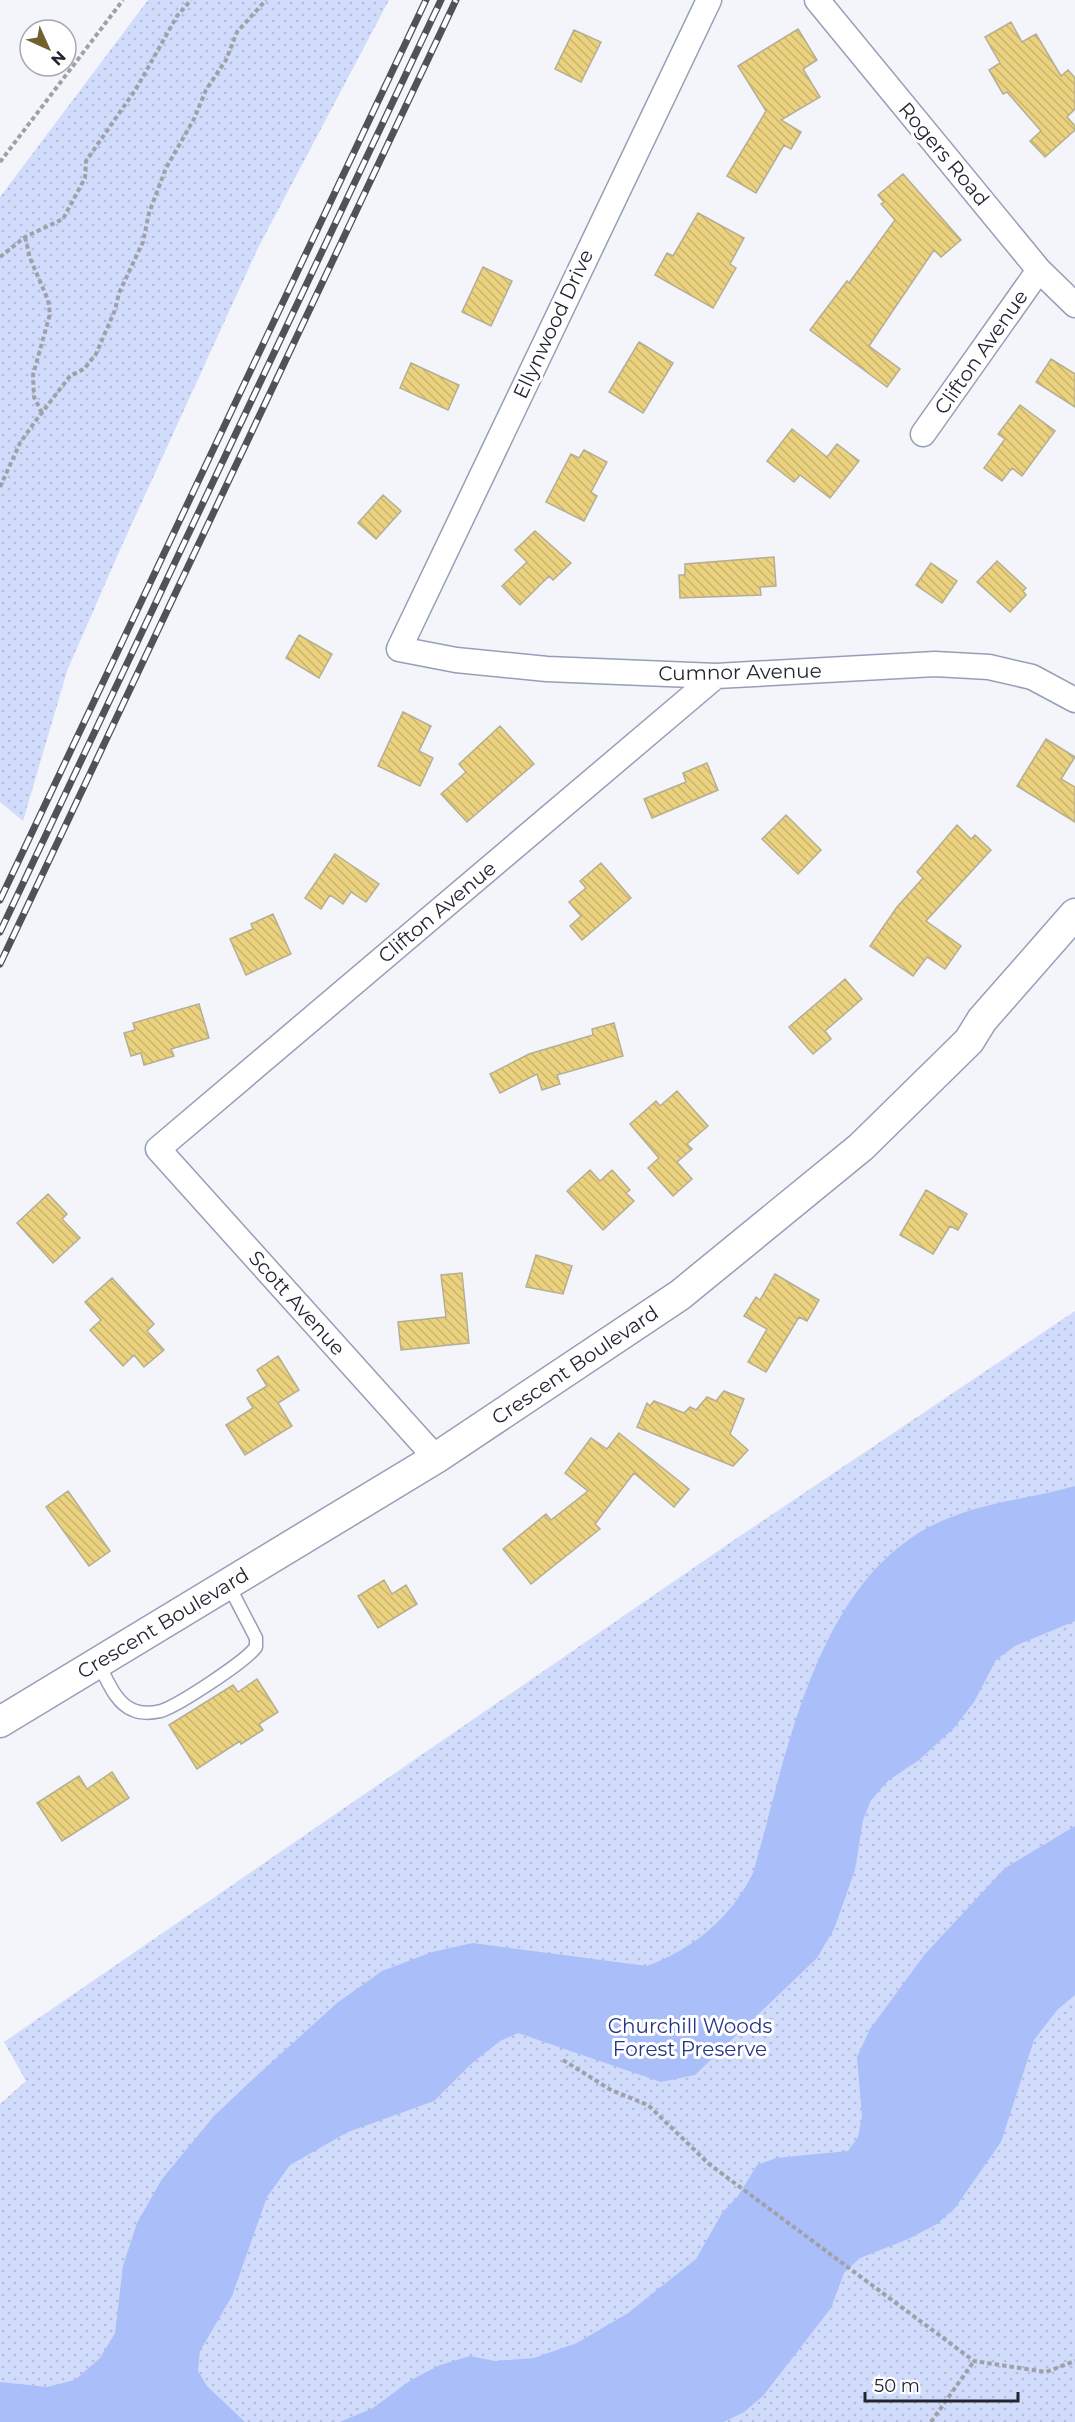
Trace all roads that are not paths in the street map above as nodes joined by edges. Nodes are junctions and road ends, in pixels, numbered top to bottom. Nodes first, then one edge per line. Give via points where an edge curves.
1 (709, 0) edge
2 (817, 0) edge
3 (1040, 270) junction
4 (1075, 305) edge
5 (923, 434) dead end
6 (399, 649) joint
7 (716, 676) junction
8 (1075, 700) edge
9 (1075, 914) edge
10 (158, 1149) joint
11 (436, 1458) junction
12 (228, 1584) junction
13 (98, 1663) junction
14 (0, 1722) edge

1 - 6 street, Ellynwood Drive
2 - 3 street, Rogers Road
3 - 4 street, Rogers Road
3 - 5 street, Clifton Avenue
6 - 7 street, Cumnor Avenue via 456,660 547,669
7 - 8 street, Cumnor Avenue via 935,664 989,667 1032,677
7 - 10 street, Clifton Avenue
9 - 11 street, Crescent Boulevard via 982,1020 969,1041 861,1147 680,1295
10 - 11 street, Scott Avenue
11 - 12 street, Crescent Boulevard
12 - 13 street, Crescent Boulevard
12 - 13 lane via 256,1638 252,1653 232,1669 163,1710 142,1713 124,1705 116,1696
13 - 14 street, Crescent Boulevard

